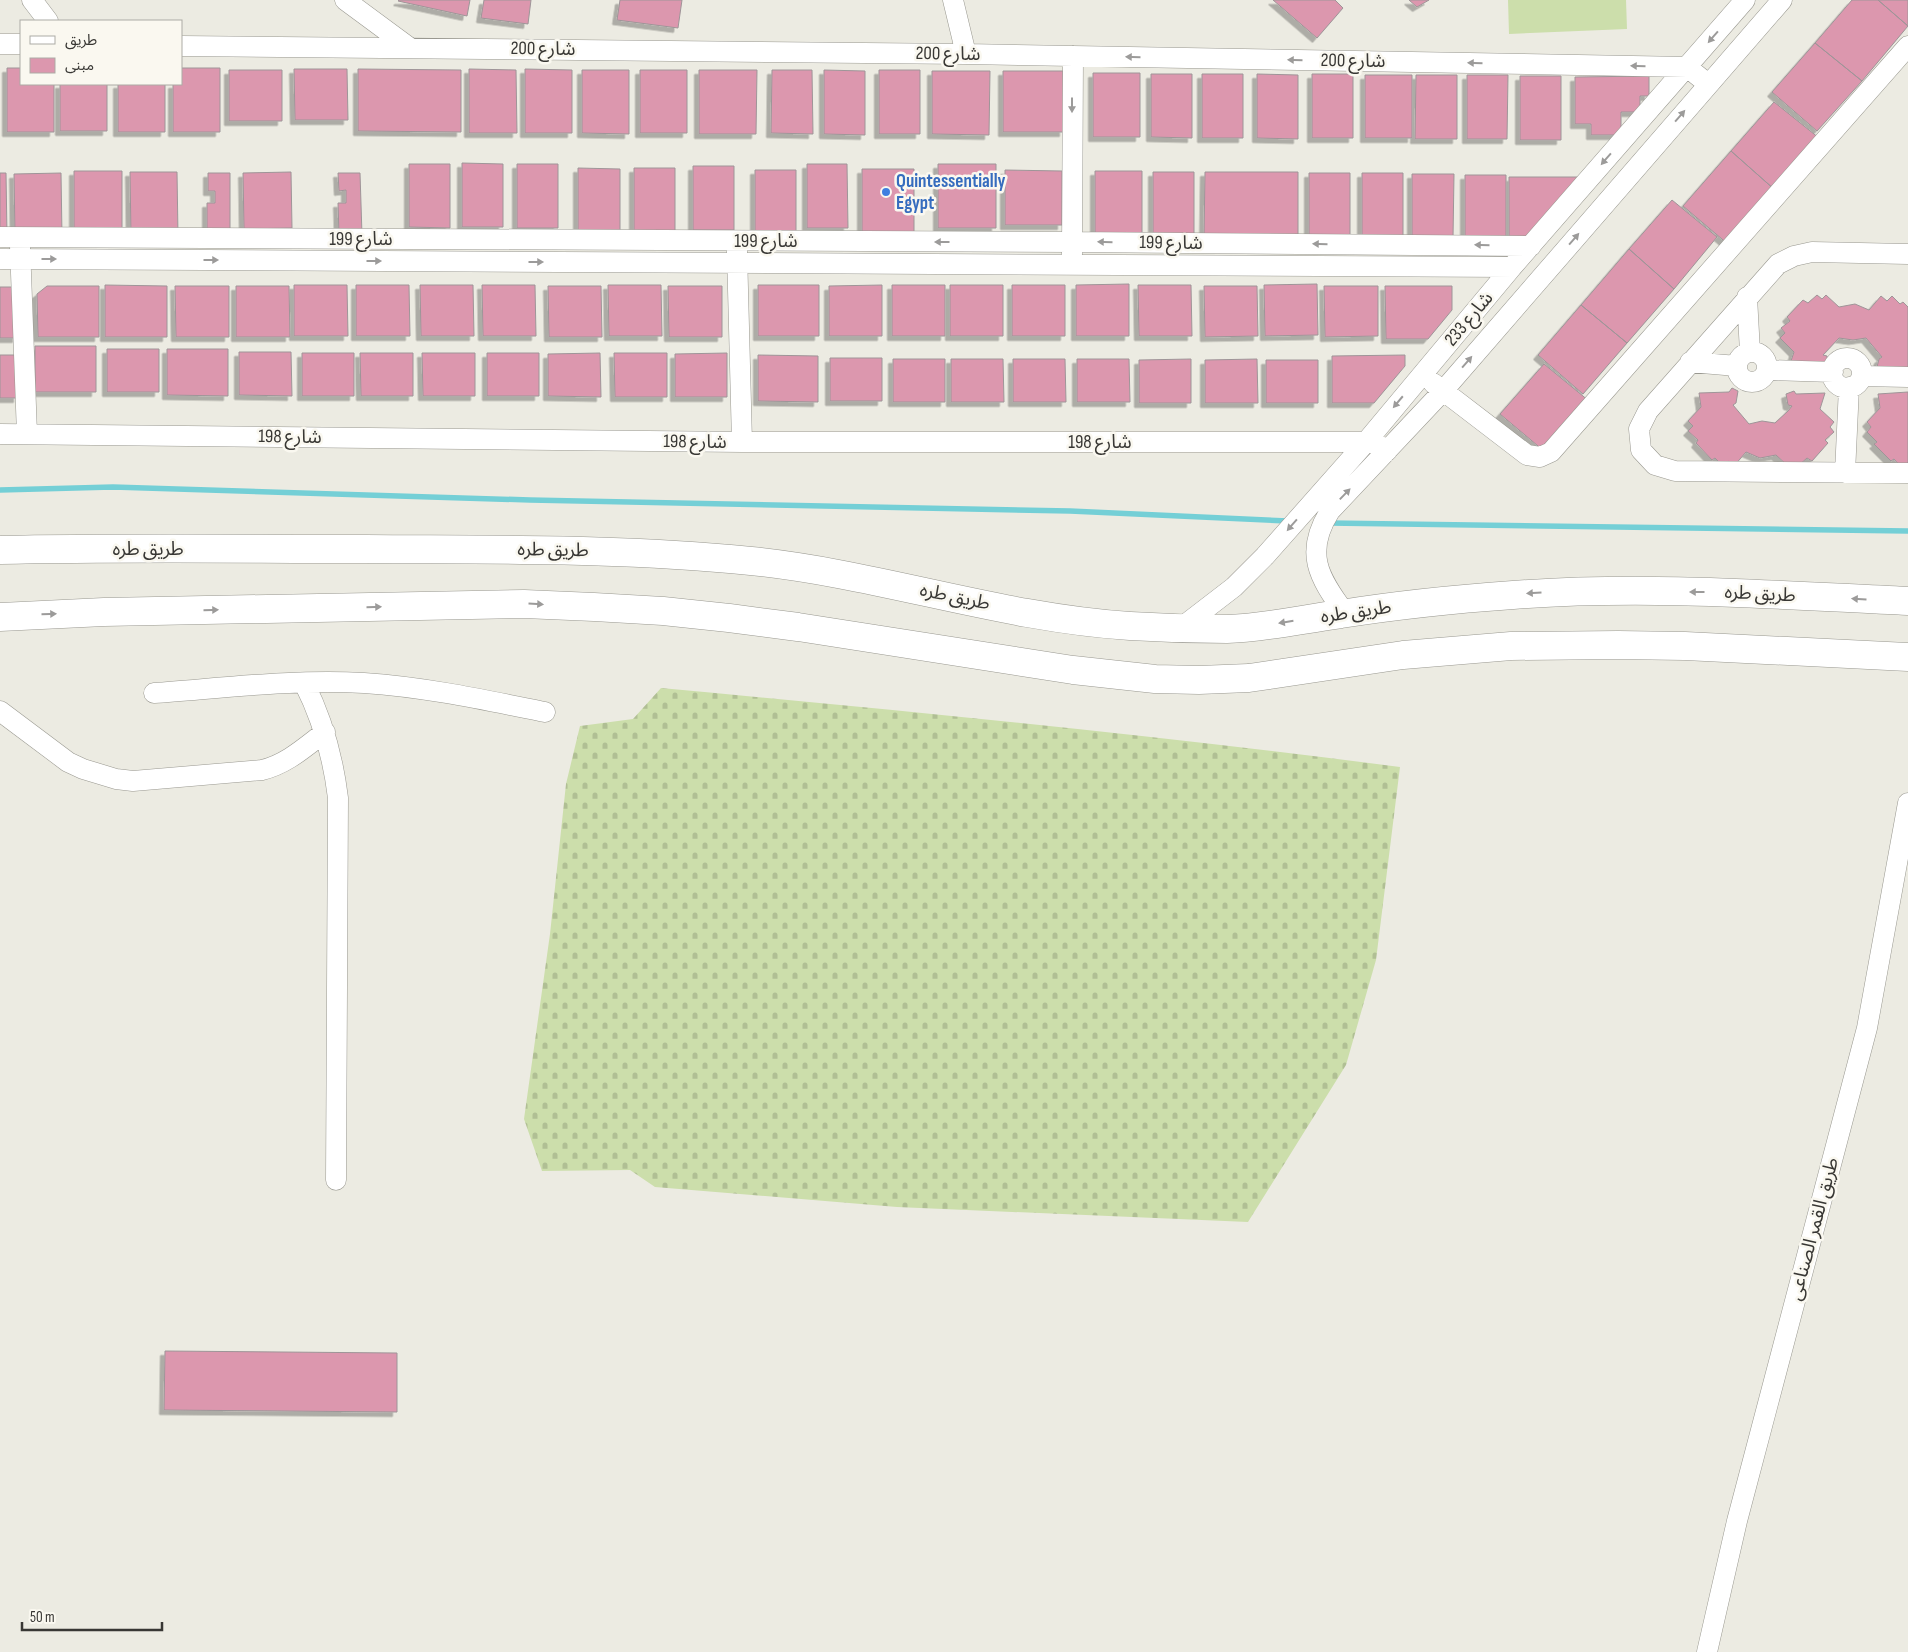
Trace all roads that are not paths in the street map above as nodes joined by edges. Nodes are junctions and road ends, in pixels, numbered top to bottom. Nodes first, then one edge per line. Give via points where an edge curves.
1 (30, 0) edge
2 (345, 0) edge
3 (953, 0) edge
4 (1745, 0) edge
5 (1782, 0) edge
6 (27, 20) edge
7 (47, 20) edge
8 (182, 46) edge
9 (1908, 46) edge
10 (410, 48) junction
11 (966, 54) junction
12 (1072, 56) junction
13 (1687, 66) junction
14 (1708, 84) junction
15 (0, 237) edge
16 (20, 237) junction
17 (737, 241) junction
18 (1072, 242) junction
19 (1531, 246) junction
20 (1908, 254) edge
21 (0, 259) edge
22 (21, 259) junction
23 (738, 263) junction
24 (1072, 264) junction
25 (1512, 267) junction
26 (1747, 297) junction
27 (1743, 359) junction
28 (1690, 362) junction
29 (1833, 372) junction
30 (1421, 374) junction
31 (1908, 377) edge
32 (1855, 382) junction
33 (1443, 391) junction
34 (0, 434) edge
35 (27, 434) junction
36 (742, 442) junction
37 (1366, 442) junction
38 (1387, 451) junction
39 (1845, 473) junction
40 (1908, 474) edge
41 (0, 550) edge
42 (1908, 601) edge
43 (1345, 613) junction
44 (0, 617) edge
45 (1182, 628) junction
46 (1908, 657) edge
47 (304, 683) junction
48 (154, 693) dead end
49 (0, 711) edge
50 (545, 712) dead end
51 (325, 732) junction
52 (1908, 803) edge
53 (336, 1180) dead end
54 (1707, 1652) edge

1 - 6 street
1 - 7 street
2 - 10 street
3 - 11 street
4 -> 13 street, شارع 233
5 - 14 street, شارع 233
8 - 10 street, شارع 200
9 - 33 street via 1551,452 1540,457 1527,455
10 - 11 street, شارع 200
11 - 12 street, شارع 200
13 -> 12 street, شارع 200
12 -> 18 street
13 - 14 street
13 -> 19 street, شارع 233
33 -> 14 street, شارع 233
15 - 16 street, شارع 199
16 - 17 street, شارع 199
16 - 22 street
18 -> 17 street, شارع 199
17 - 23 street
19 -> 18 street, شارع 199
18 - 24 street
19 - 25 street, شارع 233
20 - 26 street via 1812,252 1794,256 1778,264
21 - 22 street, شارع 199
22 -> 23 street, شارع 199
22 - 35 street
23 - 24 street, شارع 199
23 - 36 street
24 - 25 street, شارع 199
25 - 30 street, شارع 233
26 - 27 street
26 - 28 street
27 - 28 street
27 - 29 street via 1740,376 1748,382 1758,381 1766,370
28 - 39 street via 1648,411 1639,429 1641,450 1655,465 1675,471
29 - 32 street via 1839,385
29 - 32 street via 1840,359 1850,358 1858,362 1862,371
30 - 33 street
30 -> 37 street, شارع 233
31 - 32 street
32 - 39 street
33 - 38 street, شارع 233
34 - 35 street, شارع 198
35 - 36 street, شارع 198
36 - 37 street, شارع 198
37 - 38 street, شارع 198 via 1378,444
37 -> 45 street, شارع 233 via 1250,572 1218,602
43 -> 38 street, شارع 233 via 1317,566 1317,536 1330,510
39 - 40 street
41 - 45 main road, طريق طره via 499,548 696,555 818,569 1070,620
42 -> 43 main road, طريق طره via 1719,592 1565,592 1466,598
43 -> 45 main road, طريق طره via 1228,629
44 -> 46 main road via 514,604 663,611 798,627 1072,670 1155,679 1200,680 1249,678 1403,655 1511,646 1686,646
47 - 48 street
47 - 50 street via 391,685
47 - 51 street
49 - 51 street via 83,770 133,781 262,770 288,759
51 - 53 street via 338,798
52 - 54 street, طريق القمر الصناعى via 1868,1028 1737,1521

